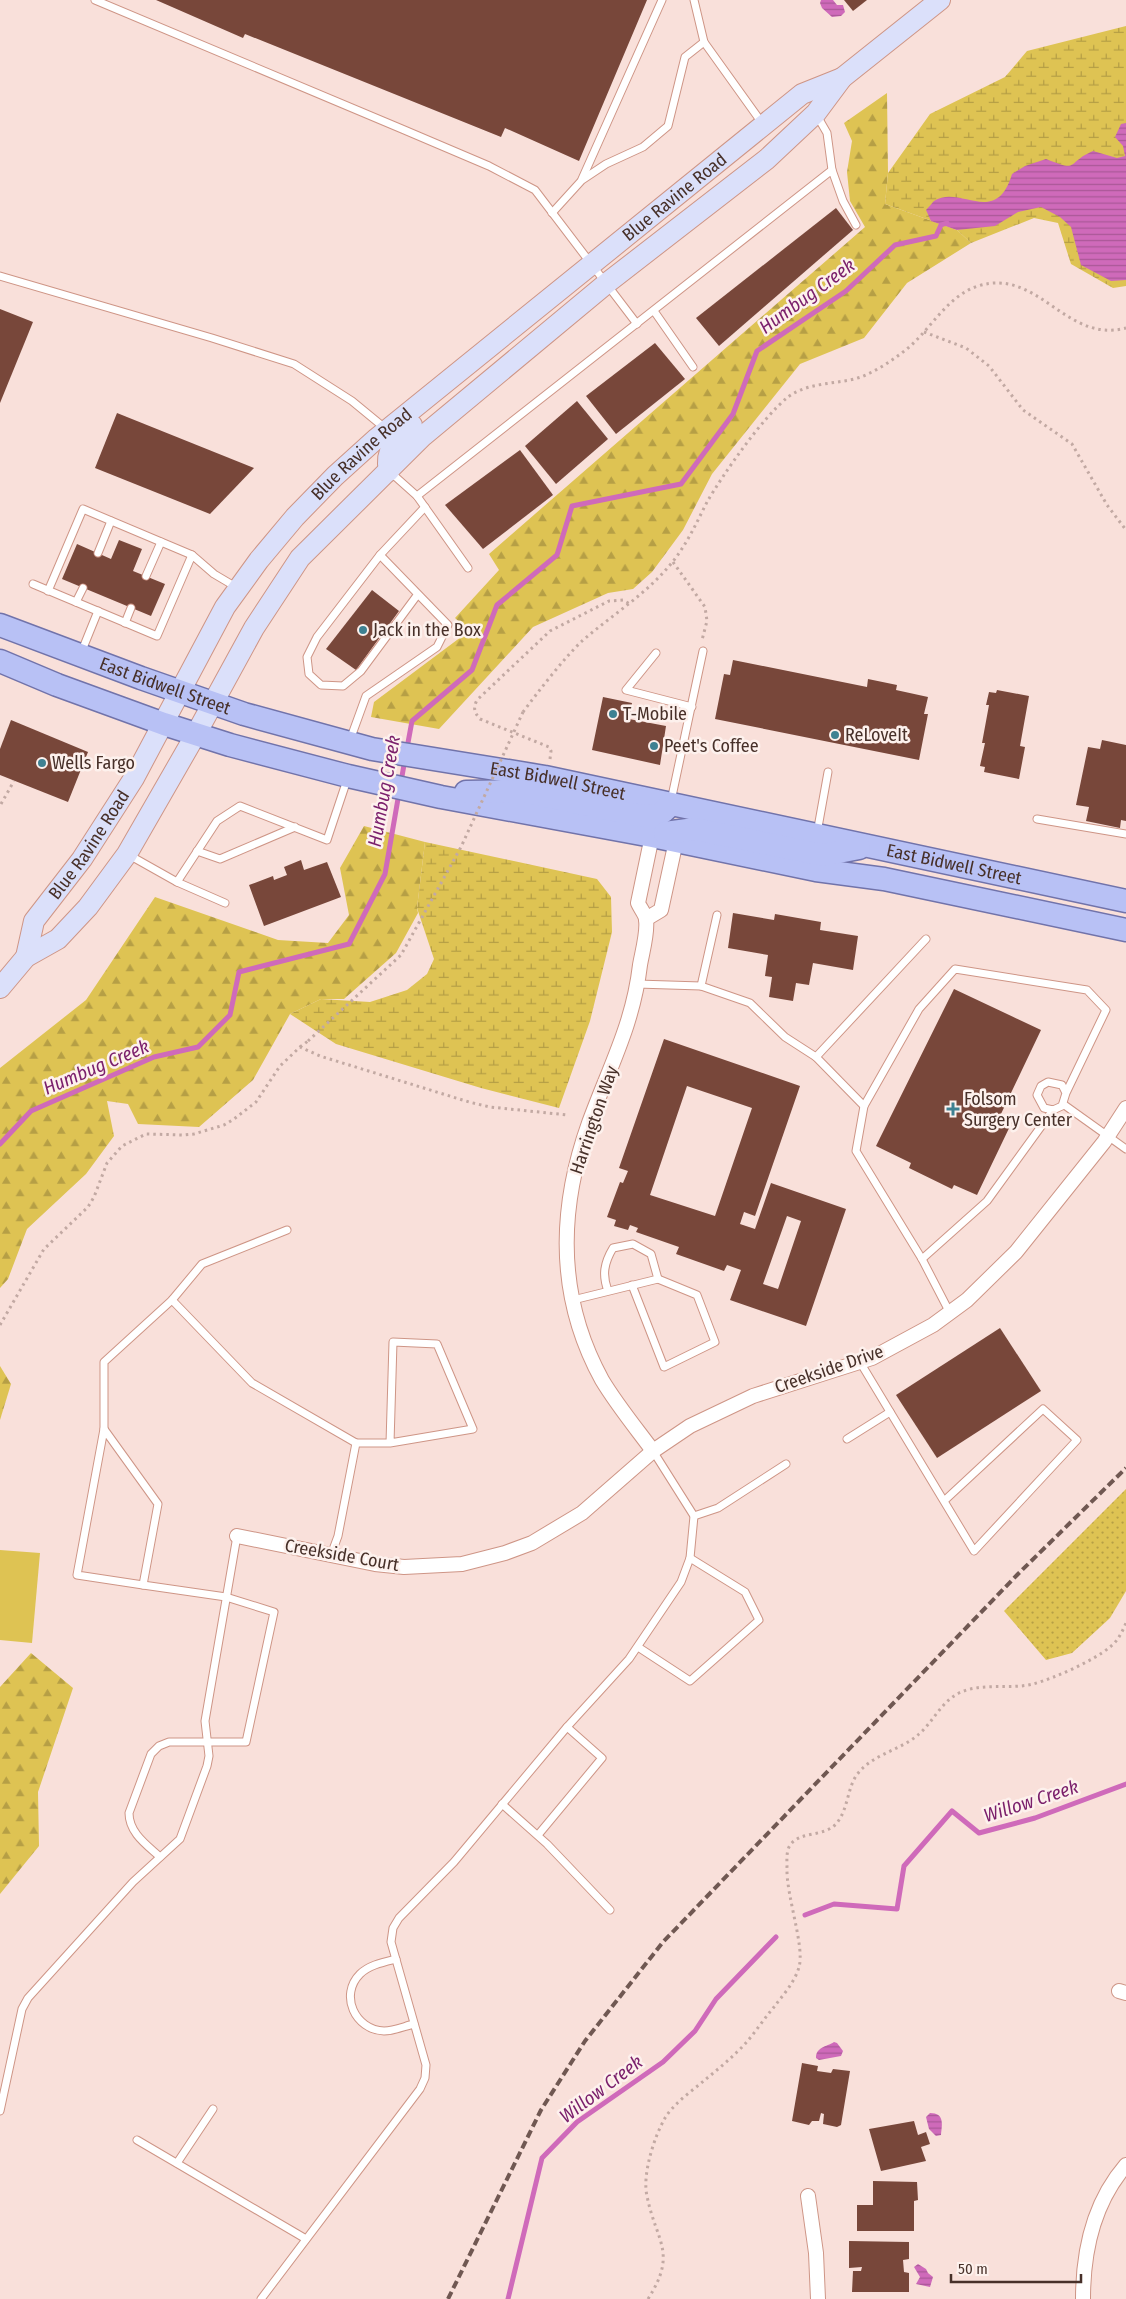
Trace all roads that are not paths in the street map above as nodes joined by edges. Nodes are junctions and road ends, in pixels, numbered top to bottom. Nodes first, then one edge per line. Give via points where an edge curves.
1 (94, 0) edge
2 (662, 0) edge
3 (694, 0) edge
4 (939, 0) edge
5 (704, 42) junction
6 (842, 78) junction
7 (816, 113) junction
8 (764, 125) junction
9 (832, 170) junction
10 (582, 180) junction
11 (552, 213) junction
12 (695, 216) junction
13 (856, 225) dead end
14 (592, 264) junction
15 (0, 276) edge
16 (607, 284) junction
17 (654, 311) junction
18 (637, 324) junction
19 (693, 367) dead end
20 (435, 391) junction
21 (386, 430) junction
22 (389, 470) junction
23 (418, 496) junction
24 (425, 507) junction
25 (112, 521) junction
26 (160, 542) junction
27 (98, 553) dead end
28 (192, 555) junction
29 (380, 555) junction
30 (468, 568) dead end
31 (146, 576) dead end
32 (33, 584) dead end
33 (83, 588) dead end
34 (238, 588) junction
35 (48, 591) junction
36 (418, 594) junction
37 (76, 602) junction
38 (131, 608) dead end
39 (98, 611) junction
40 (125, 623) junction
41 (0, 625) edge
42 (703, 651) road end
43 (656, 653) dead end
44 (80, 656) junction
45 (0, 661) edge
46 (180, 691) junction
47 (213, 703) junction
48 (692, 707) junction
49 (164, 724) junction
50 (196, 734) junction
51 (349, 743) junction
52 (828, 772) dead end
53 (353, 777) junction
54 (432, 795) junction
55 (670, 804) junction
56 (1037, 819) dead end
57 (295, 827) junction
58 (1126, 834) edge
59 (652, 836) junction
60 (676, 841) junction
61 (815, 844) junction
62 (197, 851) junction
63 (127, 854) junction
64 (177, 882) junction
65 (1126, 901) edge
66 (225, 903) dead end
67 (717, 915) dead end
68 (646, 919) junction
69 (1126, 930) edge
70 (926, 939) dead end
71 (26, 956) junction
72 (637, 984) junction
73 (701, 986) junction
74 (0, 988) edge
75 (816, 1058) junction
76 (1066, 1093) junction
77 (1063, 1104) junction
78 (864, 1106) junction
79 (1126, 1108) edge
80 (1053, 1110) junction
81 (1108, 1135) junction
82 (1126, 1149) edge
83 (287, 1230) dead end
84 (922, 1259) junction
85 (658, 1279) junction
86 (632, 1285) junction
87 (608, 1292) junction
88 (172, 1300) junction
89 (573, 1300) junction
90 (950, 1313) junction
91 (860, 1362) junction
92 (890, 1412) junction
93 (104, 1429) junction
94 (847, 1439) dead end
95 (356, 1442) junction
96 (390, 1442) junction
97 (653, 1451) junction
98 (786, 1464) dead end
99 (944, 1501) junction
100 (694, 1516) junction
101 (237, 1536) joint
102 (331, 1555) junction
103 (690, 1558) junction
104 (143, 1585) junction
105 (226, 1597) junction
106 (638, 1647) junction
107 (567, 1727) junction
108 (207, 1742) junction
109 (502, 1804) junction
110 (538, 1835) junction
111 (160, 1858) junction
112 (610, 1910) dead end
113 (396, 1959) junction
114 (414, 2024) junction
115 (213, 2109) dead end
116 (0, 2111) edge
117 (137, 2140) dead end
118 (177, 2163) junction
119 (1126, 2165) edge
120 (808, 2196) dead end
121 (306, 2239) junction
122 (260, 2299) edge
123 (818, 2299) edge
124 (1083, 2299) edge

1 - 11 lane via 489,166 534,190
2 - 10 lane
3 - 5 lane
4 - 6 main road, Blue Ravine Road
5 - 8 lane
5 - 10 lane via 685,57 668,126 643,147 606,164
6 - 7 main road, Blue Ravine Road
6 - 8 main road, Blue Ravine Road via 802,94
7 - 9 lane via 827,133
7 - 12 main road, Blue Ravine Road via 767,159
8 - 12 main road via 768,134 766,139 708,189
8 - 14 main road, Blue Ravine Road
9 - 13 lane
9 - 17 lane
10 - 11 lane
11 - 14 lane
12 - 16 main road, Blue Ravine Road
14 - 16 lane
14 - 20 main road, Blue Ravine Road
15 - 21 lane via 294,364 352,401
16 - 18 lane
16 - 22 main road, Blue Ravine Road via 423,436
17 - 18 lane
17 - 19 lane
18 - 23 lane
20 - 21 main road, Blue Ravine Road
20 - 22 main road via 428,412 395,439 386,460
21 - 34 main road, Blue Ravine Road via 295,517
22 - 23 lane
22 - 47 main road, Blue Ravine Road via 300,558 254,628
23 - 24 lane
24 - 29 lane
24 - 30 lane
25 - 26 lane
25 - 27 lane
25 - 35 lane via 83,508
26 - 28 lane
26 - 31 lane
28 - 34 lane via 214,574
28 - 40 lane via 157,636
29 - 36 lane
29 - 36 lane via 317,637 307,657 308,674 321,685 343,686 361,671
32 - 35 lane
33 - 37 lane
34 - 46 main road, Blue Ravine Road
35 - 37 lane
36 - 51 lane via 448,625 436,646 366,696
37 - 39 lane
38 - 40 lane
39 - 40 lane
39 - 44 lane
41 - 44 main road, East Bidwell Street
42 - 48 lane
43 - 48 lane via 626,690
44 - 46 main road, East Bidwell Street
45 - 49 main road, East Bidwell Street
46 - 47 main road, East Bidwell Street
46 - 49 main road, Blue Ravine Road
47 - 50 main road, Blue Ravine Road
47 - 51 main road, East Bidwell Street
48 - 55 lane
49 - 50 main road, East Bidwell Street
49 - 71 main road, Blue Ravine Road via 104,828 34,921
50 - 53 main road, East Bidwell Street
50 - 63 main road, Blue Ravine Road
51 - 55 main road, East Bidwell Street via 545,777
52 - 61 lane
53 - 54 main road, East Bidwell Street
53 - 57 lane via 327,840
54 - 55 main road via 521,791 656,816 664,813
54 - 59 main road, East Bidwell Street
55 - 61 main road, East Bidwell Street
56 - 58 lane
57 - 62 lane via 220,859
57 - 62 lane via 240,806 217,821
59 - 60 main road, East Bidwell Street
59 - 61 main road via 695,829
59 - 68 street, Harrington Way via 638,903
60 - 68 street via 661,910
60 - 69 main road, East Bidwell Street via 816,870 884,878
61 - 65 main road, East Bidwell Street via 823,855 870,846
62 - 64 lane
63 - 64 lane
63 - 71 main road, Blue Ravine Road via 88,907 58,939
64 - 66 lane
67 - 73 lane
68 - 72 street, Harrington Way
70 - 75 lane
71 - 74 main road, Blue Ravine Road
72 - 73 lane
72 - 89 street, Harrington Way via 632,1010 589,1124 572,1184 566,1247
73 - 75 lane via 750,1003 785,1036
75 - 78 lane
76 - 77 lane
76 - 78 lane via 1106,1010 1086,990 955,969 919,1009
76 - 80 lane via 1058,1082 1041,1086 1037,1095 1041,1104
77 - 80 lane
77 - 81 lane
78 - 84 lane via 856,1151
79 - 81 street, Creekside Drive
80 - 84 lane via 987,1201
81 - 82 lane
81 - 90 street, Creekside Drive via 998,1273
83 - 88 lane via 202,1264
84 - 90 lane
85 - 86 lane
85 - 86 lane via 697,1295 715,1342 664,1367
85 - 87 lane via 651,1254 633,1244 613,1248 606,1259 602,1277
86 - 87 lane
87 - 89 lane
88 - 93 lane via 104,1362
88 - 95 lane via 252,1383
89 - 97 street, Harrington Way via 579,1329 603,1382
90 - 91 street, Creekside Drive via 909,1339
91 - 92 lane
91 - 97 street, Creekside Drive via 753,1396 690,1426
92 - 94 lane
92 - 99 lane
93 - 104 lane via 158,1504
93 - 104 lane via 77,1575
95 - 96 lane
95 - 102 lane via 338,1536
96 - 96 lane via 393,1342 436,1344 473,1429
97 - 100 lane
97 - 102 street, Creekside Court via 582,1513 532,1543 504,1553 462,1564 414,1567 375,1564
98 - 100 lane via 718,1508
99 - 99 lane via 974,1551 1077,1440 1043,1409
100 - 103 lane
101 - 102 street, Creekside Court
101 - 105 lane
103 - 106 lane via 681,1582
103 - 106 lane via 745,1592 759,1620 690,1681
104 - 105 lane
105 - 108 lane via 205,1721
105 - 108 lane via 274,1612 246,1742
106 - 107 lane
107 - 109 lane
107 - 110 lane via 602,1758
108 - 111 lane via 207,1766 180,1839
108 - 111 lane via 169,1742 152,1754 129,1820 138,1836
109 - 110 lane
109 - 113 lane via 433,1886 399,1918 393,1928 391,1942
110 - 112 lane
111 - 116 lane via 133,1882 28,1998 22,2008
113 - 114 lane
113 - 114 lane via 370,1966 360,1974 350,1993 351,2004 355,2015 372,2029 390,2031
114 - 121 lane via 426,2065 420,2090
115 - 118 lane
117 - 118 lane
118 - 121 lane
119 - 124 street via 1095,2218 1085,2263
120 - 123 street
121 - 122 lane

